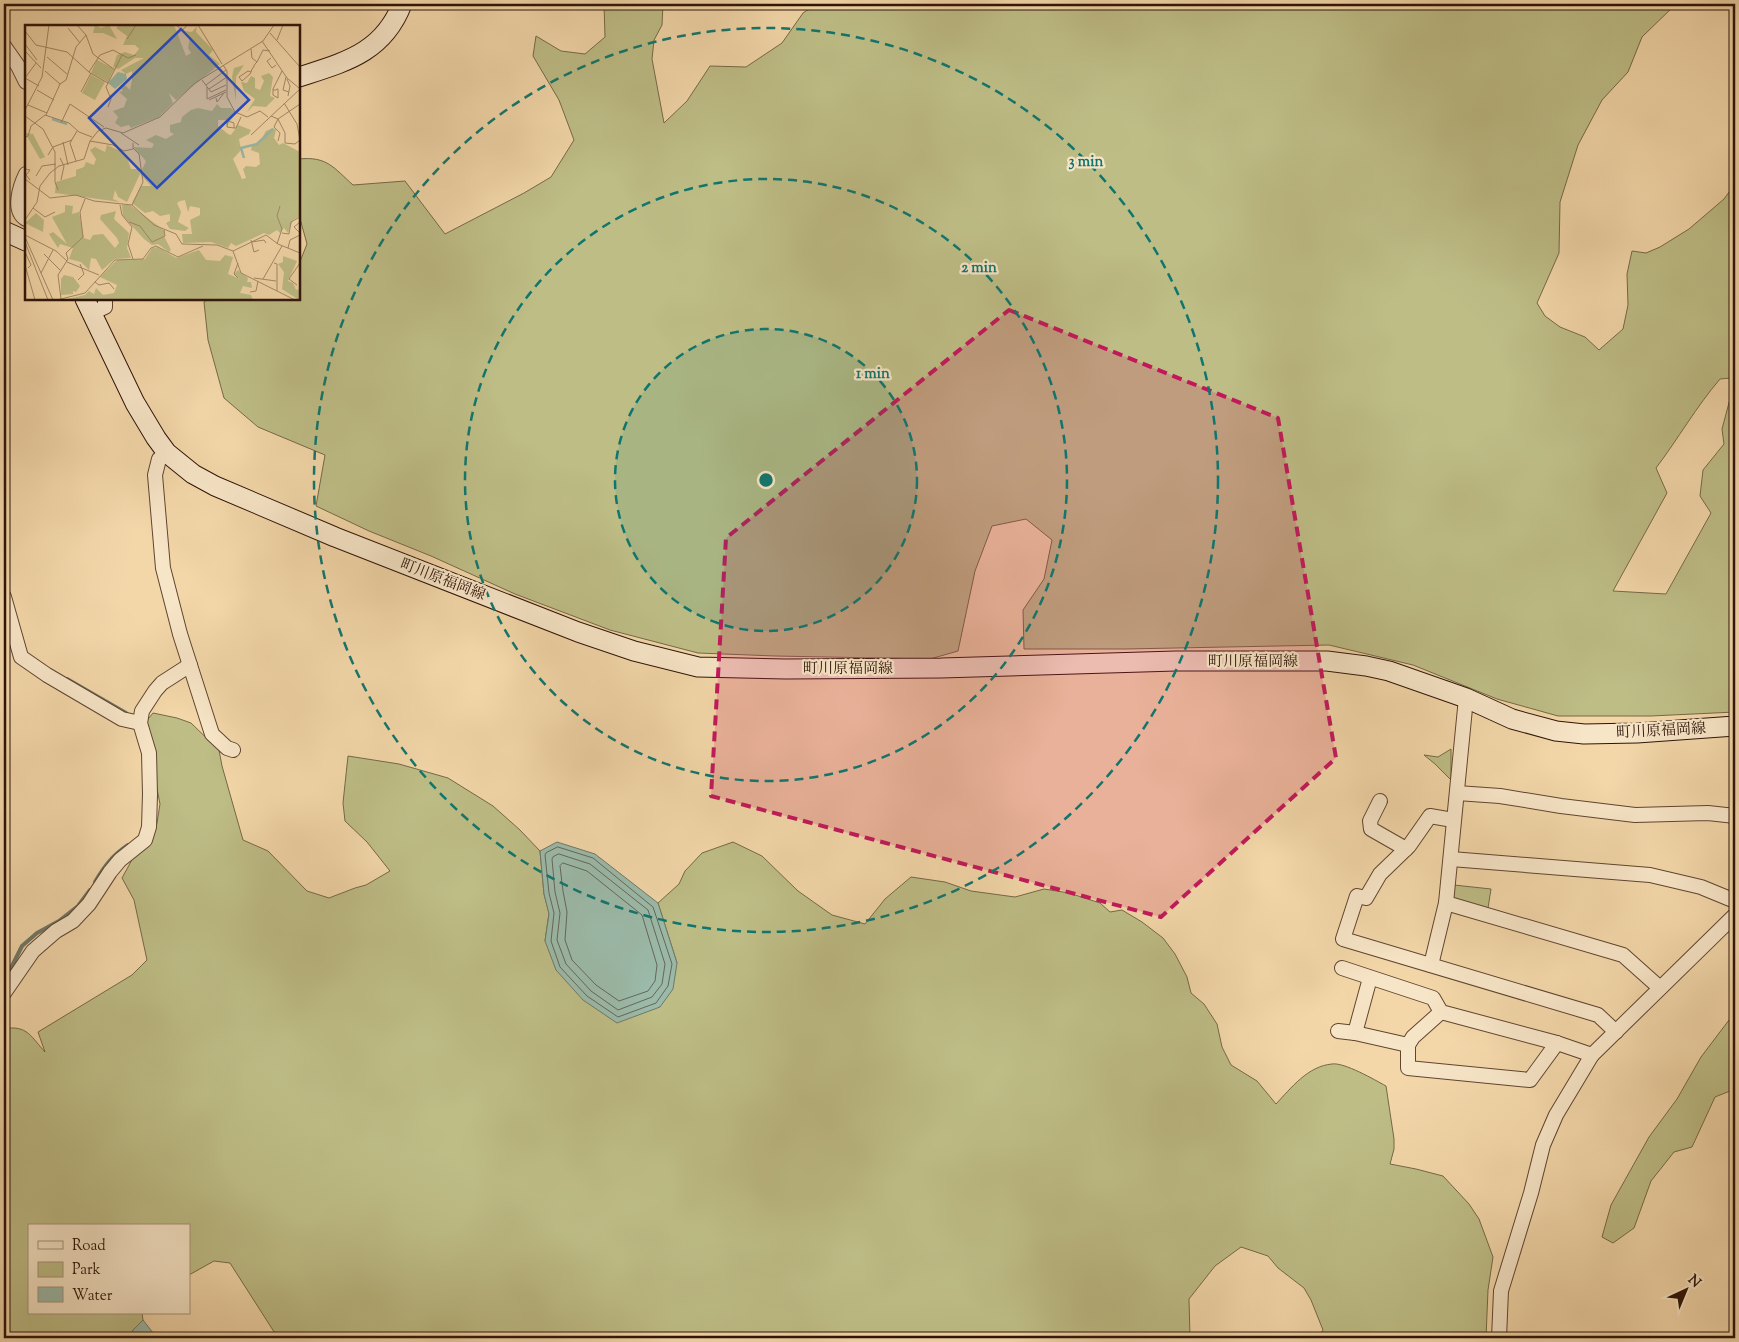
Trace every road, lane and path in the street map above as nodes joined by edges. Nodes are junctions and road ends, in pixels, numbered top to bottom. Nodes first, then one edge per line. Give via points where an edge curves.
1 (402, 4) edge
2 (4, 46) edge
3 (300, 78) edge
4 (25, 80) edge
5 (25, 176) edge
6 (24, 216) edge
7 (5, 232) edge
8 (25, 241) edge
9 (105, 300) edge
10 (88, 306) edge
11 (166, 453) junction
12 (4, 597) edge
13 (190, 665) junction
14 (1466, 698) junction
15 (140, 723) junction
16 (1735, 726) edge
17 (233, 750) dead end
18 (1457, 793) junction
19 (1380, 801) dead end
20 (1735, 816) edge
21 (1453, 820) junction
22 (1406, 849) junction
23 (1451, 859) junction
24 (1735, 901) edge
25 (1446, 903) junction
26 (1735, 915) edge
27 (1431, 965) junction
28 (1342, 968) dead end
29 (1370, 978) junction
30 (1660, 988) junction
31 (4, 993) edge
32 (1441, 1012) junction
33 (1338, 1031) dead end
34 (1616, 1032) junction
35 (1355, 1033) junction
36 (1557, 1043) junction
37 (1408, 1045) junction
38 (1592, 1055) junction
39 (1499, 1338) edge

1 - 3 main road via 389,29 376,44 342,63
2 - 4 street
5 - 6 street via 18,207
6 - 7 street via 13,219
7 - 8 main road
9 - 10 street via 105,307
10 - 11 main road, 町川原福岡線 via 135,403
11 - 13 street via 159,459 155,475 163,568
11 - 14 main road, 町川原福岡線 via 215,486 335,537 634,652 698,667 941,668 1176,661 1327,662 1389,671
12 - 15 street via 21,657 122,719
13 - 15 street via 155,691 142,711
13 - 17 street via 212,734
14 - 16 main road, 町川原福岡線 via 1512,719 1556,731 1584,734
14 - 18 street
15 - 31 street via 149,754 150,827 145,840 120,860 73,921 33,951
18 - 20 street via 1635,815 1708,813
18 - 21 street
19 - 22 street via 1370,822 1371,829
21 - 22 street via 1430,816
21 - 23 street
22 - 27 street via 1380,874 1366,898 1356,896 1343,939
23 - 24 street via 1650,875 1701,887
23 - 25 street
25 - 27 street
25 - 30 street via 1623,955
26 - 30 street
27 - 34 street via 1598,1015
28 - 29 street
29 - 32 street via 1433,998
29 - 35 street
30 - 34 street
32 - 36 street
32 - 37 street via 1412,1037
33 - 35 street
34 - 38 street
35 - 37 street
36 - 37 street via 1530,1080 1408,1068
36 - 38 street
38 - 39 street via 1556,1115 1544,1145 1501,1291

